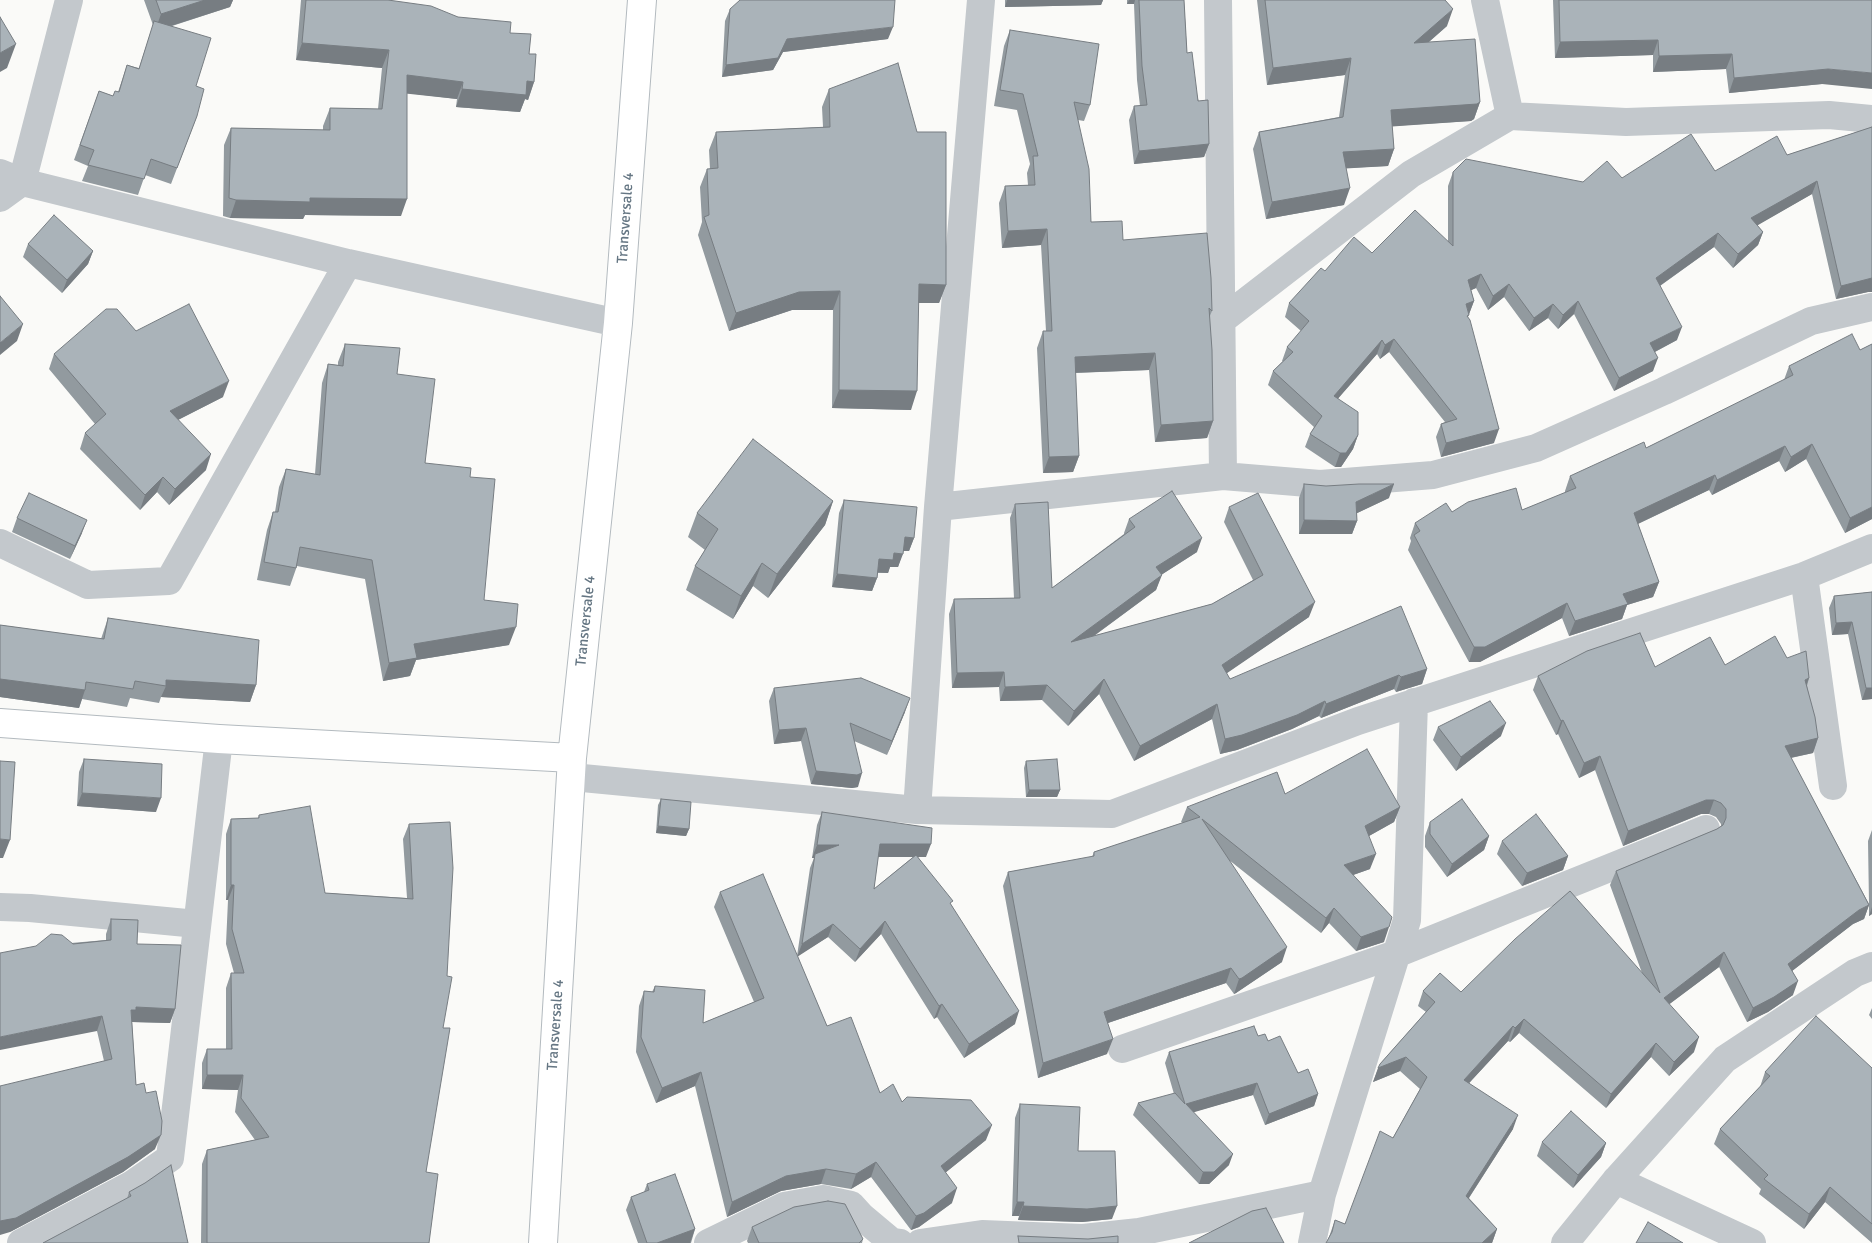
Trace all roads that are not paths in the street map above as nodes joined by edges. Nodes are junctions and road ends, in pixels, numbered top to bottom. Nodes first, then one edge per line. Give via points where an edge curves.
1 (69, 0) edge
2 (642, 0) edge
3 (981, 0) edge
4 (1218, 0) edge
5 (1485, 0) edge
6 (1510, 116) junction
7 (1872, 119) edge
8 (11, 177) edge
9 (0, 198) edge
10 (348, 263) junction
11 (1872, 307) edge
12 (1222, 320) junction
13 (618, 323) junction
14 (1223, 476) junction
15 (938, 507) junction
16 (0, 543) edge
17 (1872, 548) edge
18 (1804, 576) junction
19 (1414, 702) junction
20 (0, 723) edge
21 (219, 739) junction
22 (572, 768) junction
23 (1833, 786) dead end
24 (917, 810) junction
25 (1706, 829) dead end
26 (0, 907) edge
27 (197, 924) junction
28 (1396, 954) junction
29 (1872, 966) edge
30 (1122, 1049) dead end
31 (1616, 1180) junction
32 (1322, 1194) junction
33 (545, 1241) edge
34 (21, 1243) edge
35 (708, 1243) edge
36 (900, 1243) edge
37 (920, 1243) edge
38 (1312, 1243) edge
39 (1565, 1243) edge
40 (1752, 1243) edge

1 - 8 street
2 - 13 main road, Transversale 4
3 - 15 street
4 - 12 street
5 - 6 street
6 - 7 street via 1626,122 1829,115
6 - 12 street via 1411,174
8 - 9 street
8 - 10 street
10 - 13 street
10 - 16 street via 169,582 88,585
11 - 14 street via 1811,321 1527,451 1432,475 1348,482 1320,484
12 - 14 street
13 - 22 main road, Transversale 4
14 - 15 street
15 - 24 street
17 - 18 street
18 - 19 street
18 - 23 street
19 - 24 street via 1112,814
19 - 28 street via 1407,920
20 - 21 main road
21 - 22 main road
21 - 27 street
22 - 24 street
22 - 33 main road, Transversale 4
25 - 28 street
26 - 27 street
27 - 34 street via 170,1158 131,1185
28 - 30 street
28 - 32 street
29 - 31 street via 1855,973 1725,1059
31 - 39 street
31 - 40 street
32 - 37 street via 1139,1232 1083,1238 982,1234
32 - 38 street
35 - 36 street via 784,1206 823,1199 851,1205 892,1242

